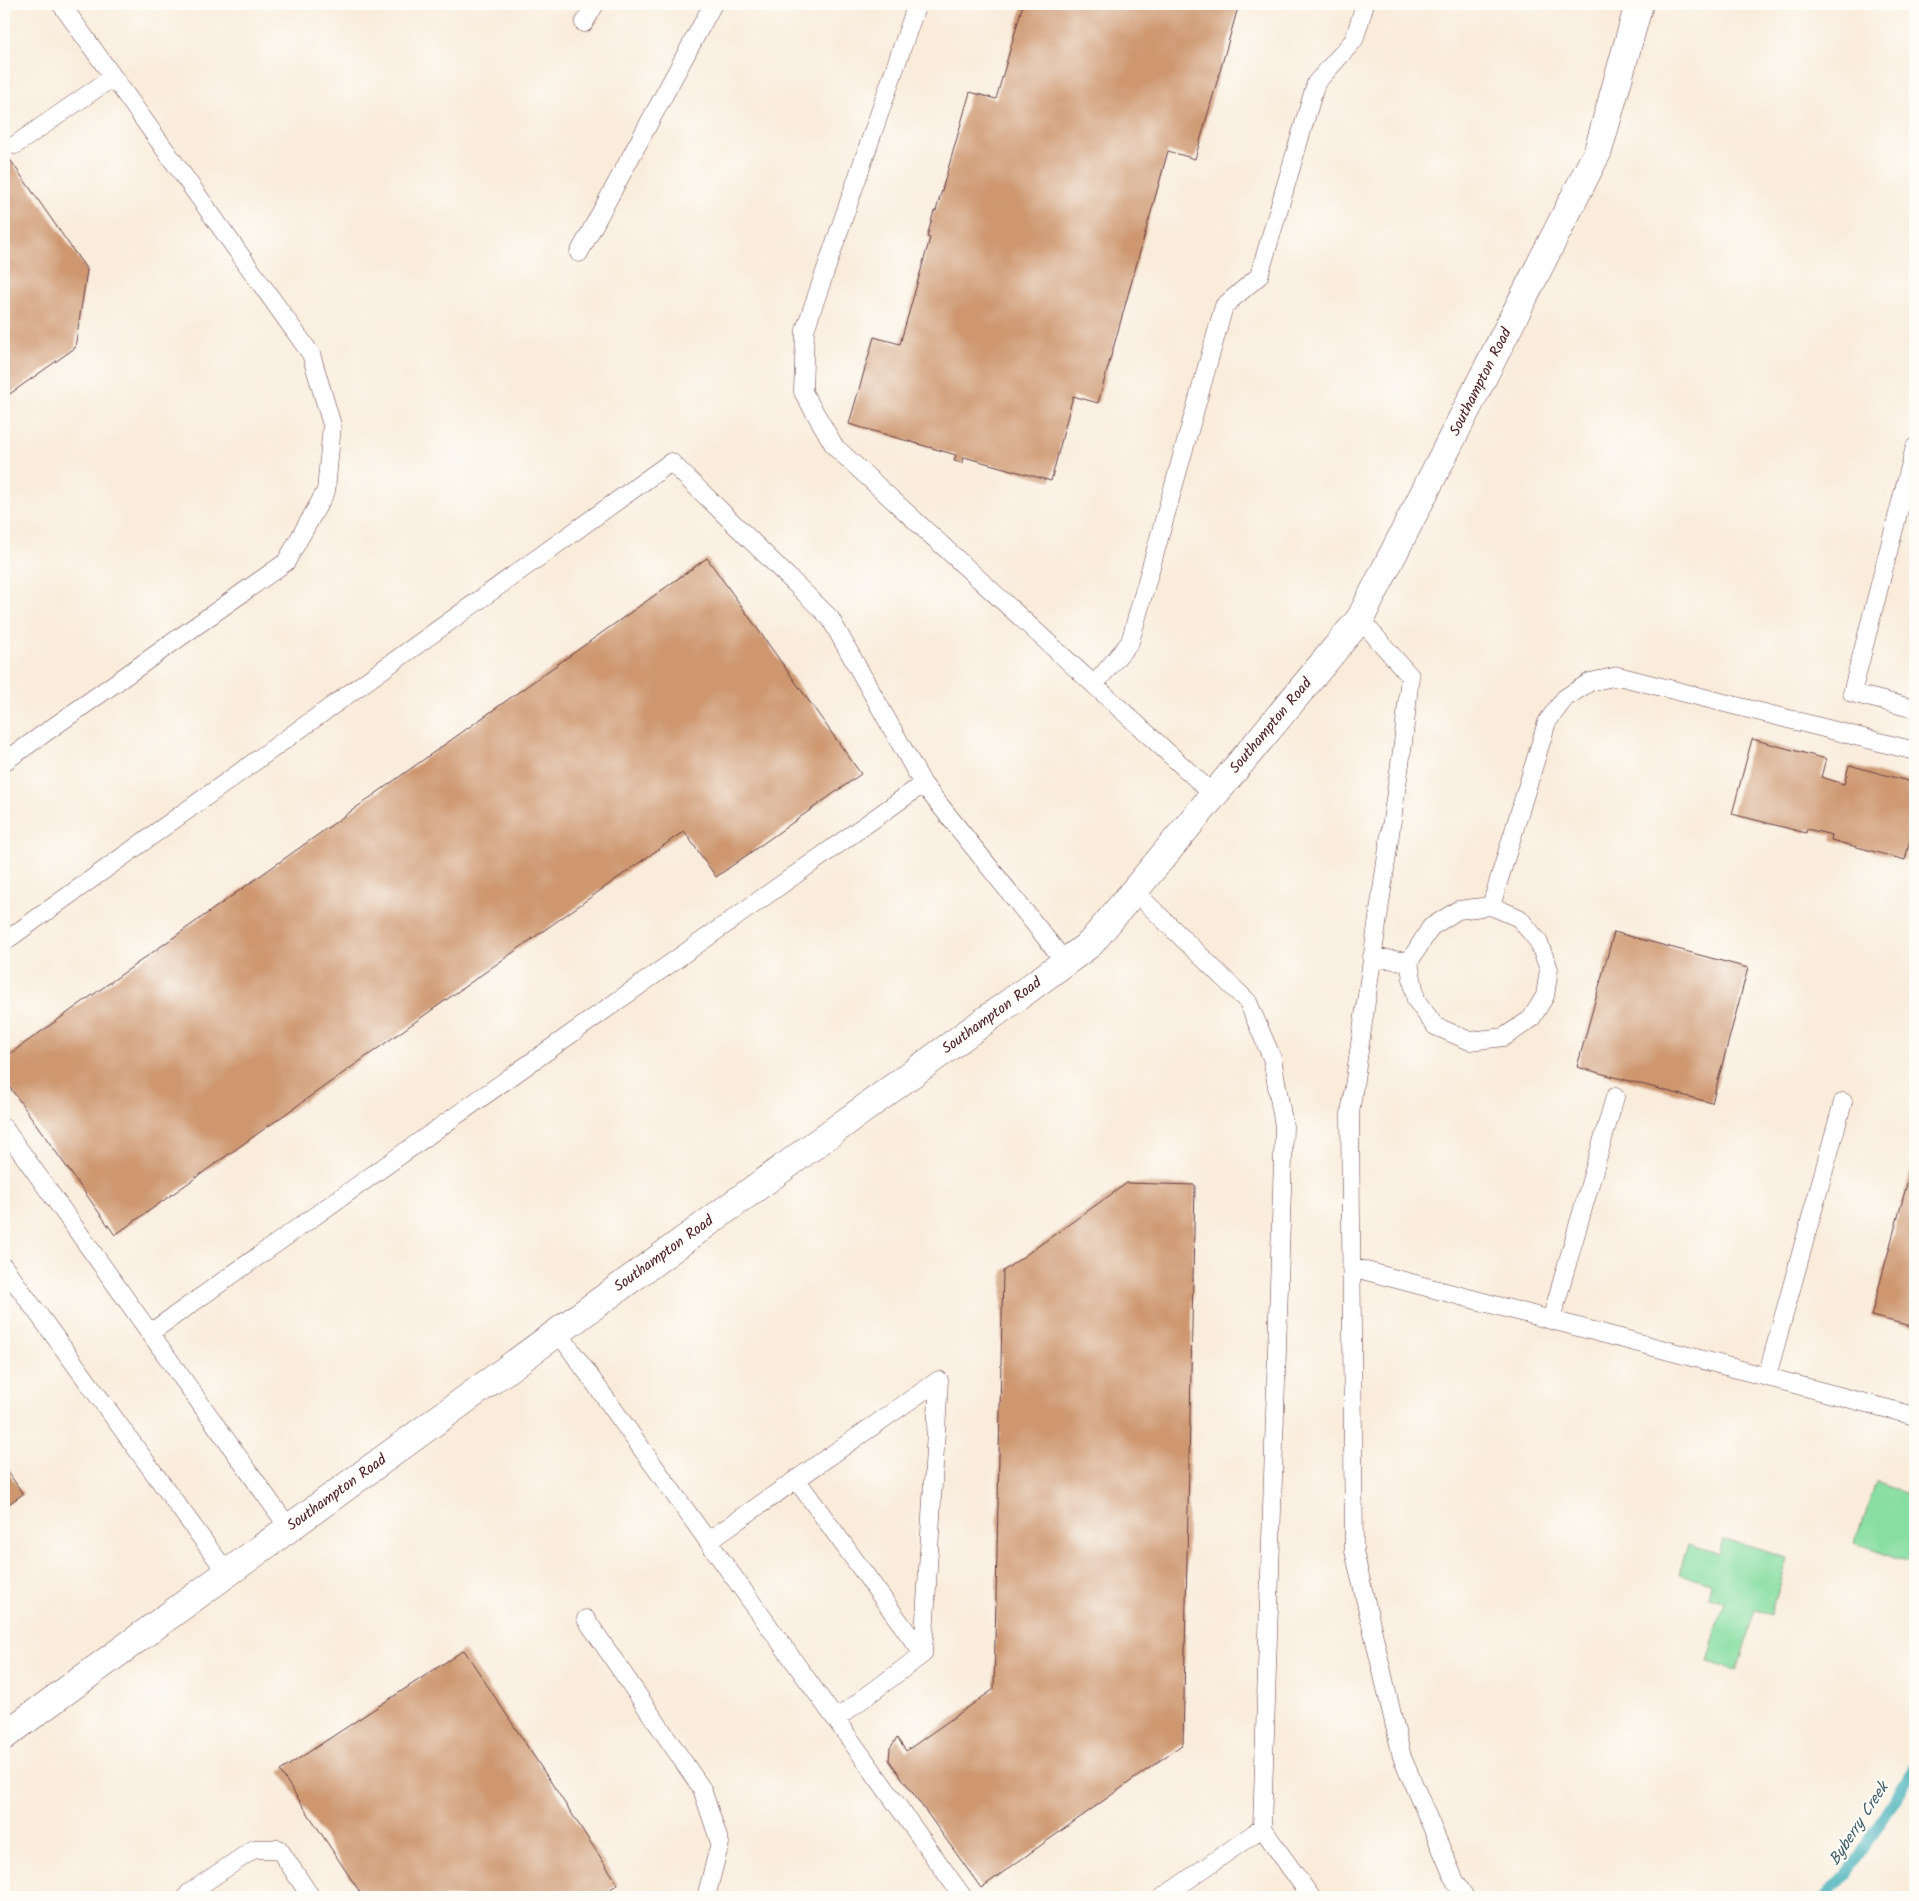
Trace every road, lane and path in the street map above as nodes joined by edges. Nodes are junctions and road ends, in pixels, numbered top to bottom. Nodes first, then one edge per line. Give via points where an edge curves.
1 (61, 4) edge
2 (595, 4) edge
3 (713, 4) edge
4 (917, 4) edge
5 (1365, 4) edge
6 (1640, 4) edge
7 (584, 23) dead end
8 (113, 77) junction
9 (15, 146) dead end
10 (579, 253) dead end
11 (1915, 447) edge
12 (1360, 619) junction
13 (1094, 685) junction
14 (1915, 709) edge
15 (1915, 751) edge
16 (4, 762) edge
17 (923, 784) junction
18 (1214, 795) junction
19 (1134, 891) junction
20 (1491, 906) junction
21 (4, 942) edge
22 (1372, 957) junction
23 (1066, 962) junction
24 (1409, 962) junction
25 (1615, 1097) dead end
26 (1844, 1102) dead end
27 (4, 1128) edge
28 (4, 1267) edge
29 (1350, 1267) junction
30 (1551, 1320) junction
31 (558, 1332) junction
32 (150, 1333) junction
33 (1767, 1376) junction
34 (1915, 1416) edge
35 (796, 1479) junction
36 (289, 1528) junction
37 (708, 1541) junction
38 (227, 1573) junction
39 (586, 1619) dead end
40 (923, 1654) junction
41 (836, 1719) junction
42 (4, 1736) edge
43 (1262, 1828) junction
44 (188, 1897) edge
45 (311, 1897) edge
46 (706, 1897) edge
47 (963, 1897) edge
48 (1163, 1897) edge
49 (1311, 1897) edge
50 (1465, 1897) edge

1 - 8 lane
2 - 7 lane
3 - 10 lane
4 - 13 lane via 805,330 803,392 835,447
5 - 13 lane via 1354,40 1316,83 1259,276 1224,306 1130,642
6 - 12 street, Southampton Road via 1598,151
8 - 9 lane
8 - 16 lane via 311,354 332,425 326,491 286,562
11 - 14 lane via 1852,693
12 - 18 street, Southampton Road
12 - 22 lane via 1410,676
13 - 18 lane
15 - 20 lane via 1618,676 1590,682 1565,698 1547,722
17 - 21 lane via 830,618 671,462
17 - 23 lane
17 - 32 lane
18 - 19 street, Southampton Road
19 - 23 street, Southampton Road via 1090,944
19 - 43 lane via 1248,1002 1272,1058 1284,1126
20 - 24 lane via 1458,910 1431,927
20 - 24 lane via 1519,918 1538,940 1550,969 1545,996 1531,1019 1504,1037 1470,1041 1435,1026 1416,1000
22 - 24 lane
22 - 29 lane via 1350,1114
23 - 31 street, Southampton Road
25 - 30 lane
26 - 33 lane
27 - 32 lane
28 - 38 lane
29 - 30 lane
29 - 50 lane via 1354,1551 1402,1758 1455,1881
30 - 33 lane
31 - 36 street, Southampton Road
31 - 37 lane
32 - 36 lane
33 - 34 lane
35 - 37 lane
35 - 40 lane
35 - 40 lane via 939,1380
36 - 38 street, Southampton Road
37 - 41 lane
38 - 42 street, Southampton Road
39 - 46 lane via 702,1789 720,1843
40 - 41 lane
41 - 47 lane
43 - 48 lane
43 - 49 lane
44 - 45 lane via 189,1893 254,1849 279,1849

